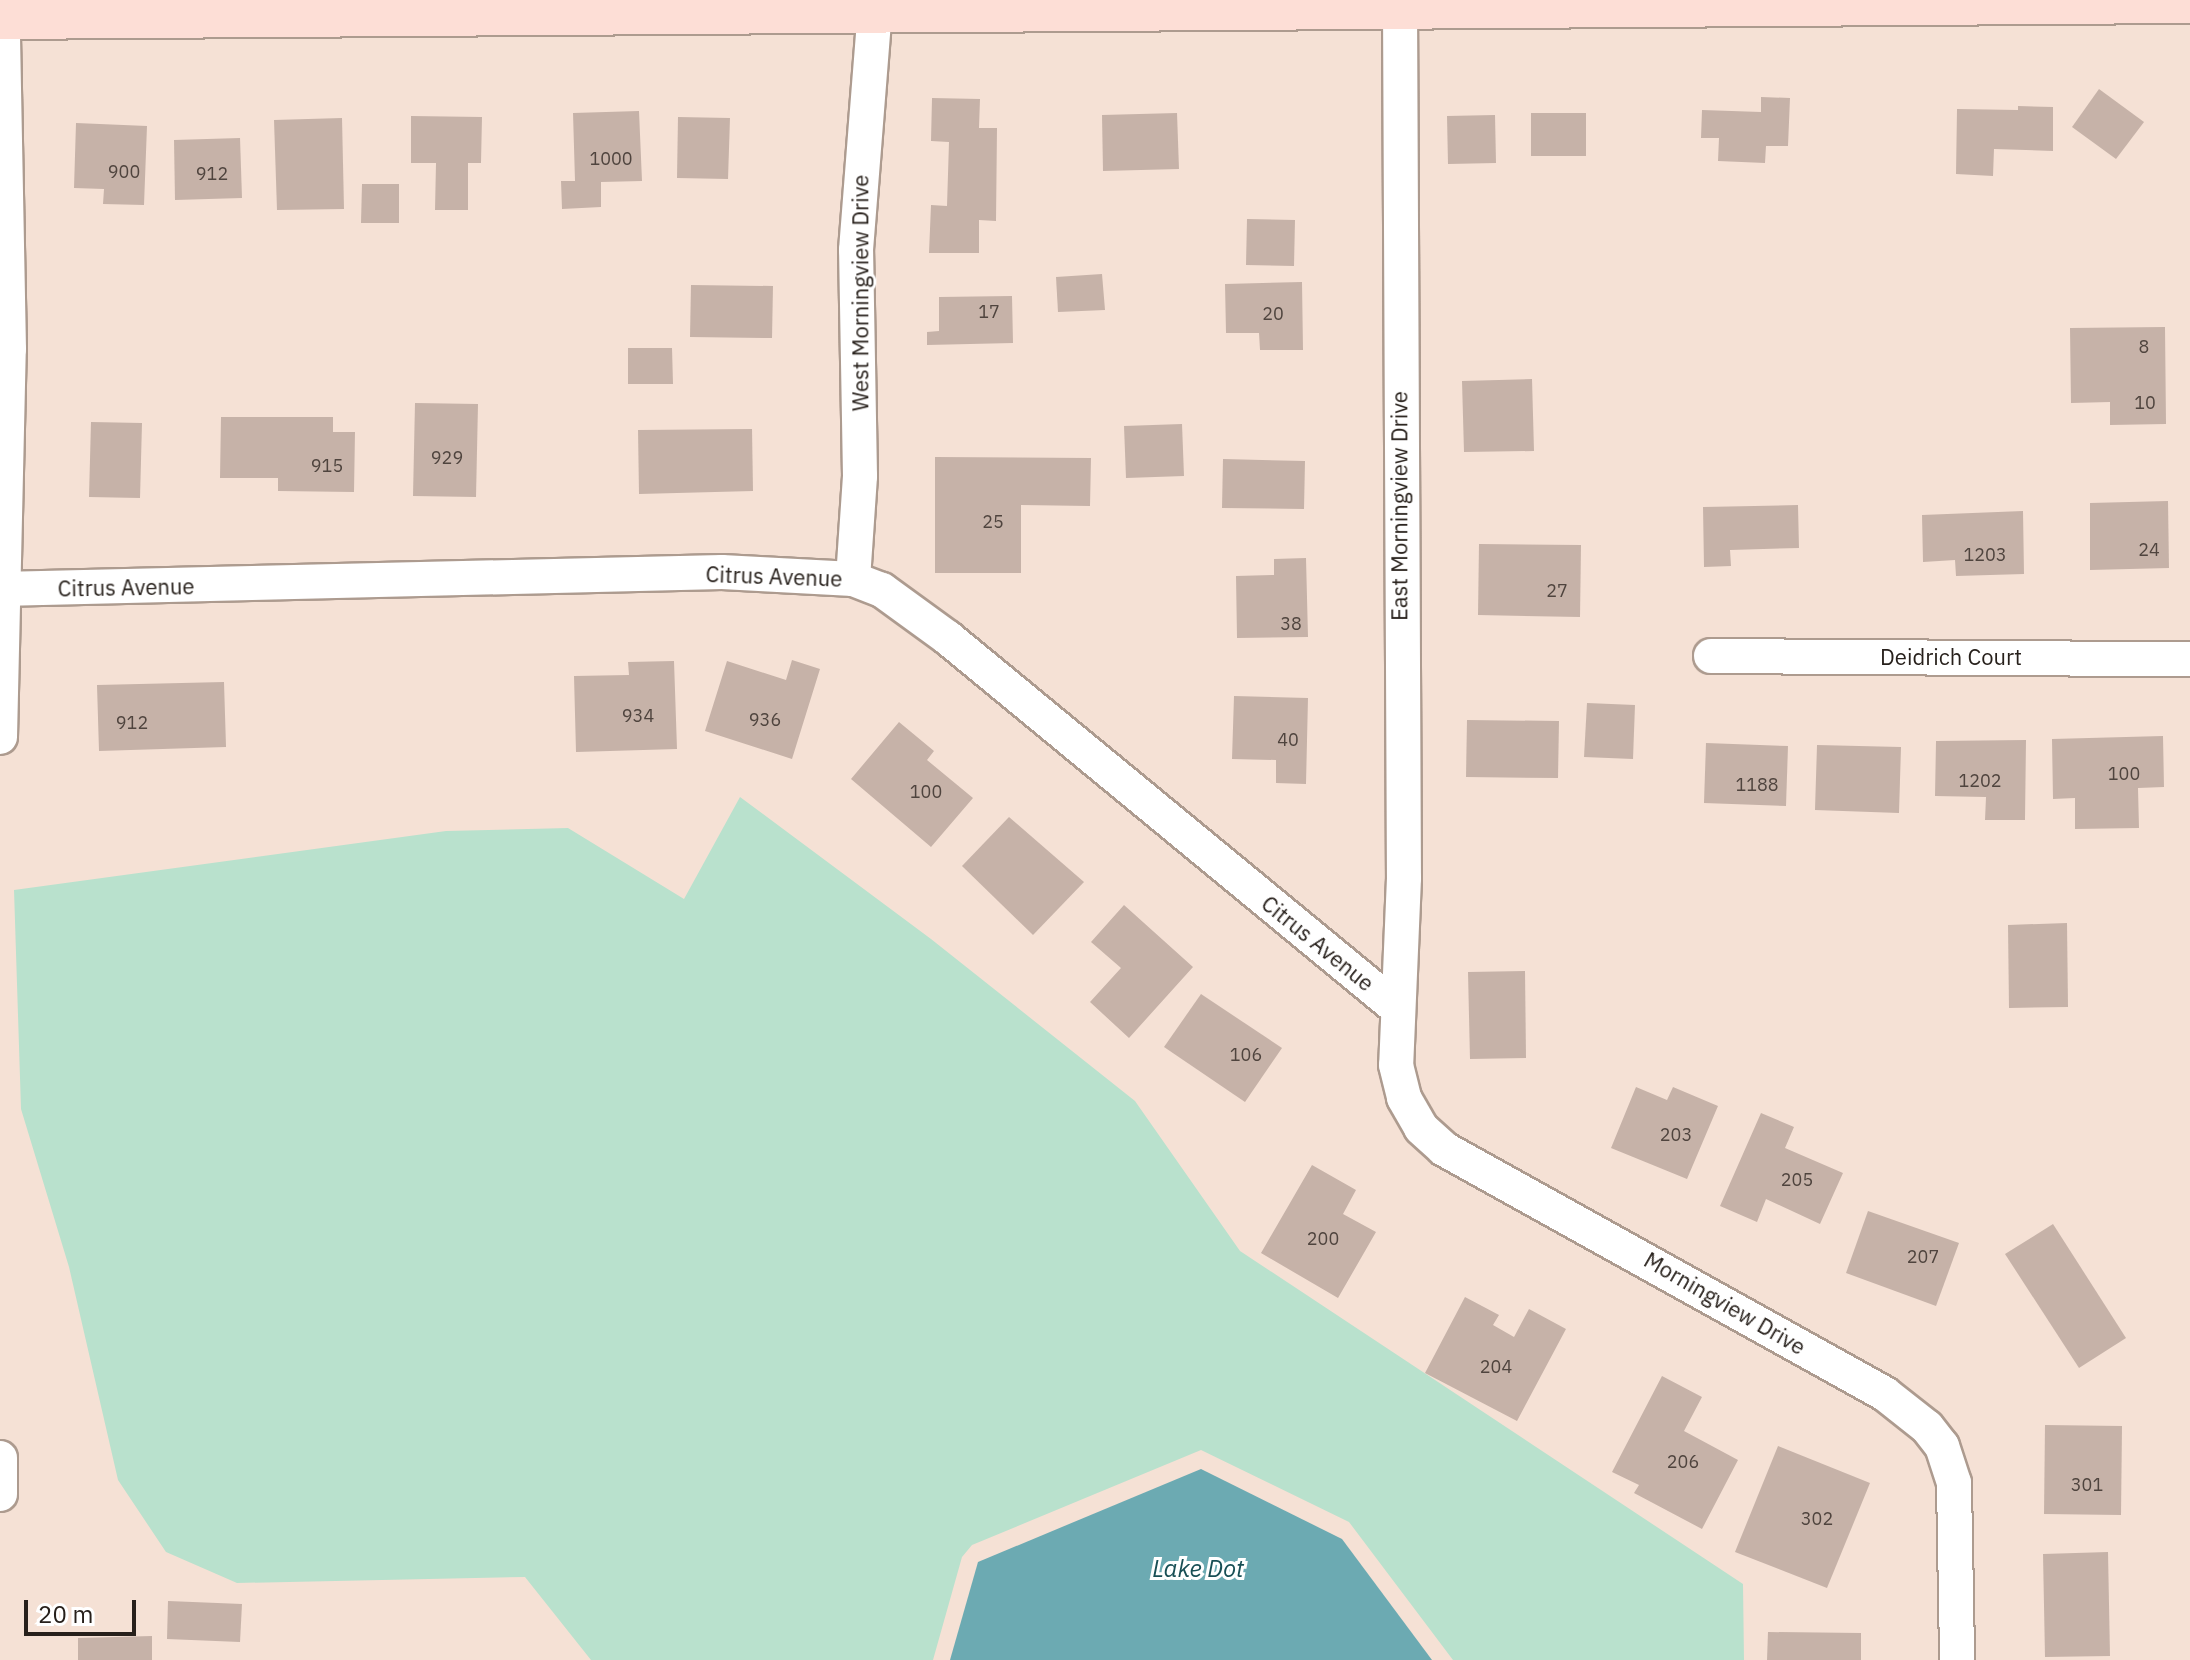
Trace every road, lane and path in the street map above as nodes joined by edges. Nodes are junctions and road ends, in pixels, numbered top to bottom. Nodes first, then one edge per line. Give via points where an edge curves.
1 (2190, 1) edge
2 (1400, 4) junction
3 (541, 5) edge
4 (875, 7) junction
5 (1, 11) edge
6 (853, 579) junction
7 (2, 589) edge
8 (1711, 656) dead end
9 (2190, 659) edge
10 (0, 737) edge
11 (1397, 1008) junction
12 (0, 1458) edge
13 (0, 1494) edge
14 (1957, 1660) edge

1 - 2 main road
2 - 4 main road
2 - 11 street, East Morningview Drive via 1404,878
3 - 4 main road
3 - 5 main road
4 - 6 street, West Morningview Drive via 856,250 860,476
5 - 7 street via 9,349
6 - 7 street, Citrus Avenue via 722,572
6 - 11 street, Citrus Avenue via 882,590 948,638
7 - 10 street
8 - 9 street, Deidrich Court
11 - 14 street, Morningview Drive via 1396,1065 1404,1098 1421,1128 1444,1149 1885,1394 1927,1427 1942,1446 1954,1483
12 - 13 street

